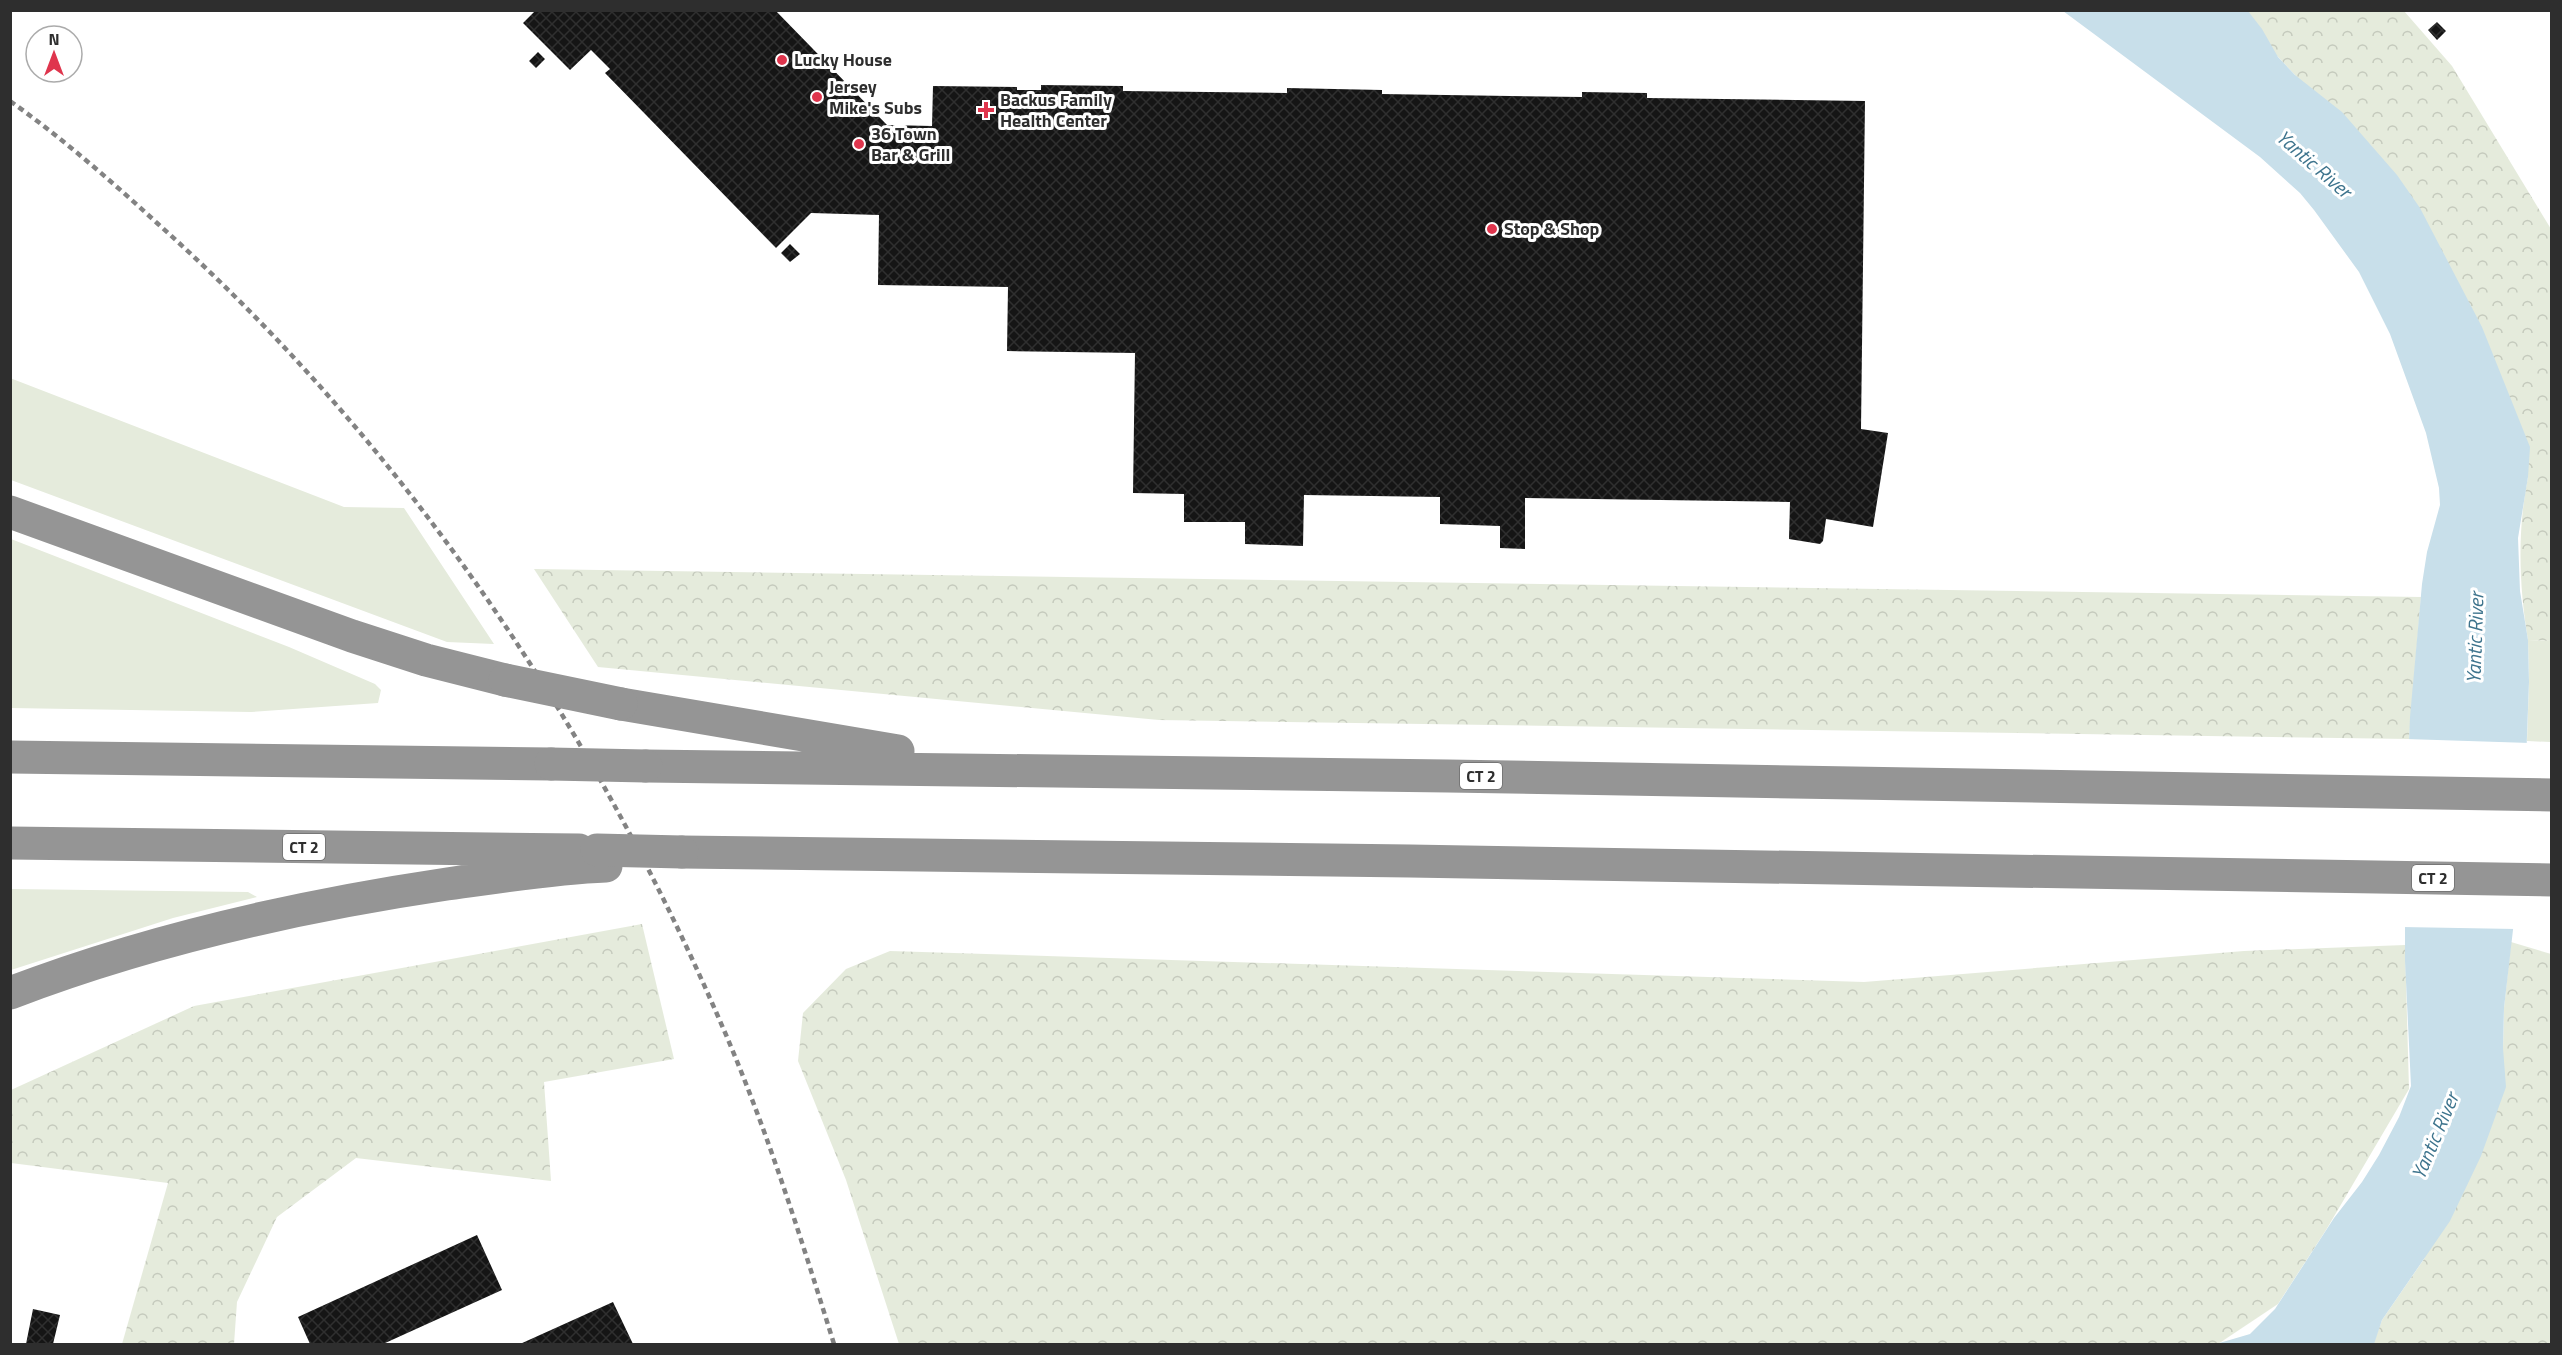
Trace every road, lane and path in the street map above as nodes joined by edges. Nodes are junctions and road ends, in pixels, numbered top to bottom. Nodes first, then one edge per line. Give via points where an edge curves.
1 (10, 512) edge
2 (10, 757) edge
3 (1051, 771) junction
4 (2552, 795) edge
5 (10, 843) edge
6 (602, 858) junction
7 (2552, 880) edge
8 (10, 993) edge

1 - 3 highway, bridge via 352,636 454,668 621,704 850,744
2 - 3 highway, CT 2, bridge
3 - 4 highway, CT 2
5 - 6 highway, CT 2
6 - 7 highway, CT 2 via 812,853
6 - 8 highway via 318,906 211,930 132,951

